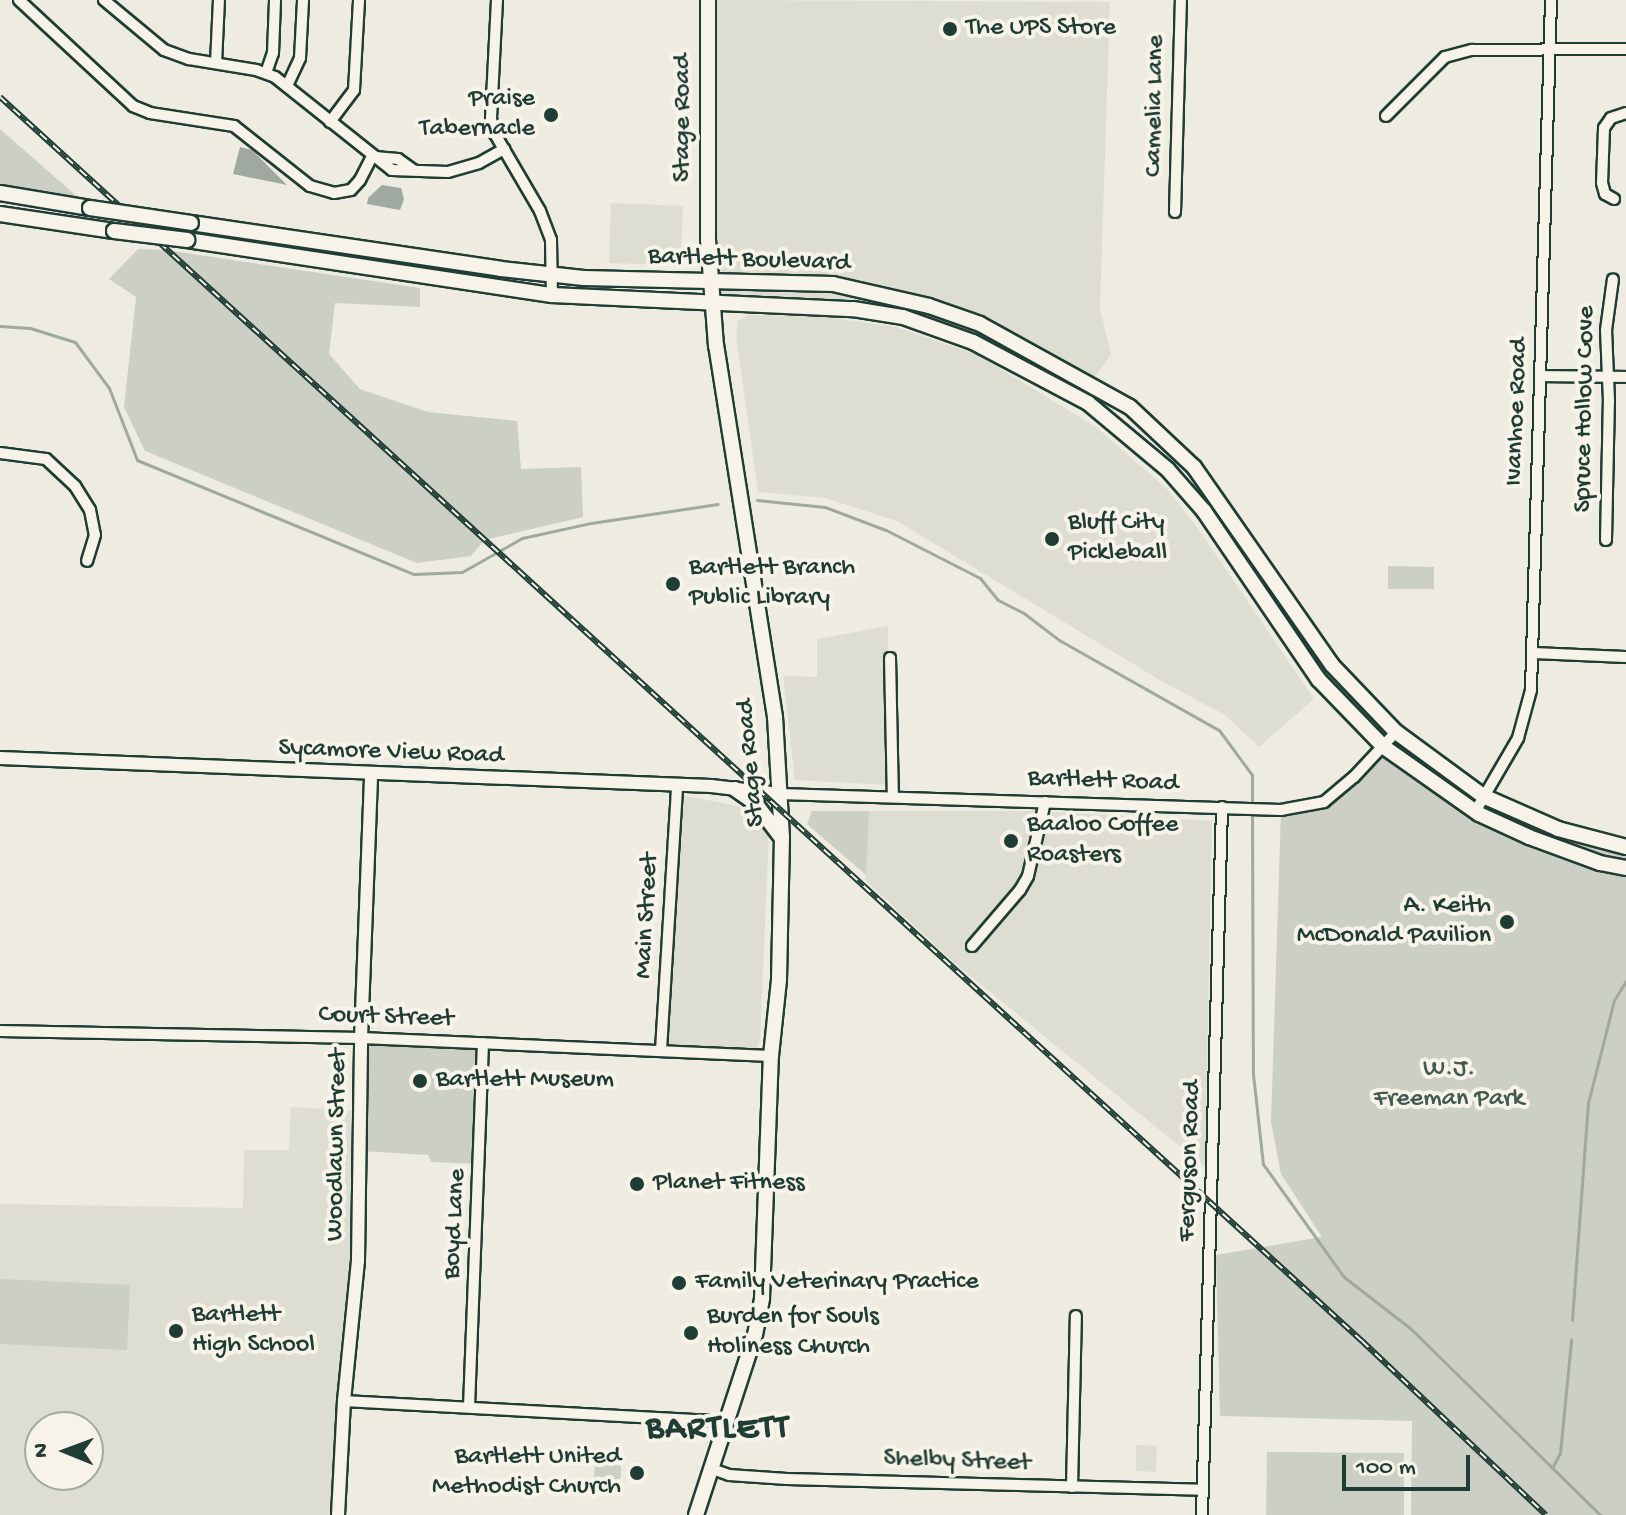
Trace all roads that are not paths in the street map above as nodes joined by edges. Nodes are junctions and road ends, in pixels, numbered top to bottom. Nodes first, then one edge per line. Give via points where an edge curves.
1 (19, 0) edge
2 (104, 0) edge
3 (219, 0) edge
4 (275, 0) edge
5 (303, 0) edge
6 (359, 0) edge
7 (497, 0) edge
8 (708, 0) edge
9 (1181, 0) edge
10 (1551, 0) edge
11 (1550, 49) junction
12 (1626, 49) edge
13 (216, 63) junction
14 (266, 73) junction
15 (287, 86) junction
16 (1626, 113) edge
17 (1386, 116) dead end
18 (330, 122) junction
19 (504, 149) junction
20 (374, 156) junction
21 (0, 193) edge
22 (1614, 199) dead end
23 (1175, 212) dead end
24 (0, 214) edge
25 (554, 275) junction
26 (1613, 279) dead end
27 (711, 282) junction
28 (552, 295) junction
29 (713, 303) junction
30 (1541, 376) junction
31 (1608, 376) junction
32 (1626, 377) edge
33 (0, 453) edge
34 (1240, 532) junction
35 (1606, 540) dead end
36 (1226, 543) junction
37 (87, 561) dead end
38 (1533, 653) junction
39 (1626, 657) edge
40 (890, 658) dead end
41 (1332, 665) junction
42 (1319, 680) junction
43 (1396, 732) junction
44 (1384, 747) junction
45 (0, 758) edge
46 (371, 774) junction
47 (677, 785) junction
48 (735, 789) junction
49 (780, 794) junction
50 (1483, 796) junction
51 (893, 797) junction
52 (1045, 802) junction
53 (1222, 807) junction
54 (1475, 812) junction
55 (782, 838) junction
56 (1626, 847) edge
57 (1626, 868) edge
58 (972, 946) dead end
59 (0, 1031) edge
60 (361, 1038) junction
61 (483, 1043) junction
62 (661, 1050) junction
63 (771, 1056) junction
64 (1076, 1316) dead end
65 (344, 1401) junction
66 (469, 1407) junction
67 (726, 1422) junction
68 (712, 1469) junction
69 (1072, 1487) junction
70 (1202, 1490) junction
71 (338, 1515) edge
72 (696, 1515) edge
73 (1202, 1515) edge

1 - 20 street via 133,106 234,126 305,184 334,193 347,191
2 - 13 street via 164,50
3 - 13 street
4 - 14 street via 273,53
5 - 15 street via 300,58
6 - 18 street via 354,90
7 - 19 street via 490,103 493,128
8 - 27 main road, Stage Road
9 - 23 street, Camelia Lane
10 - 11 street, Ivanhoe Road
11 - 12 street
11 - 17 street via 1472,50 1445,57
11 - 30 street, Ivanhoe Road
13 - 14 street
14 - 15 street
15 - 18 street
16 - 22 street via 1611,118 1604,128 1602,183 1605,194
18 - 20 street
19 - 20 street via 454,171 413,170 398,159
19 - 25 street via 540,211 551,240
21 - 25 main road, Bartlett Boulevard, bridge
24 - 28 main road, Bartlett Boulevard, bridge
25 - 27 main road, Bartlett Boulevard
25 - 28 street
26 - 31 street, Spruce Hollow Cove via 1606,330
27 - 29 main road, Stage Road
27 - 34 main road, Bartlett Boulevard via 833,284 915,302 980,324 1130,407 1194,467
28 - 29 main road, Bartlett Boulevard
29 - 36 main road, Bartlett Boulevard via 853,309 903,317 973,342 1088,403 1168,470
29 - 49 main road, Stage Road via 720,384 775,717
30 - 31 street
30 - 38 street, Ivanhoe Road
31 - 32 street
31 - 35 street, Spruce Hollow Cove
33 - 37 street via 46,459 75,486 90,510 95,535
34 - 36 main road
34 - 41 main road, Bartlett Boulevard
36 - 42 main road, Bartlett Boulevard
38 - 39 street
38 - 50 street, Ivanhoe Road via 1524,723
40 - 51 street
41 - 42 main road
41 - 43 main road, Bartlett Boulevard
42 - 44 main road, Bartlett Boulevard
43 - 44 street, Bartlett Road
43 - 50 main road, Bartlett Boulevard
44 - 53 street, Bartlett Road via 1324,802 1281,810
44 - 54 main road, Bartlett Boulevard
45 - 46 street, Sycamore View Road
46 - 47 street, Sycamore View Road
46 - 60 street, Woodlawn Street
47 - 48 street, Sycamore View Road
47 - 62 street, Main Street
48 - 49 street, Sycamore View Road
48 - 55 main road via 755,803
49 - 51 street, Bartlett Road
49 - 55 main road, Stage Road
50 - 54 street, Ivanhoe Road
50 - 56 main road, Bartlett Boulevard via 1558,829
51 - 52 street, Bartlett Road
52 - 53 street, Bartlett Road
52 - 58 street via 1028,876
53 - 70 street, Ferguson Road
54 - 57 main road, Bartlett Boulevard via 1529,837
55 - 63 main road, Stage Road via 780,977
59 - 60 street, Court Street
60 - 61 street, Court Street
60 - 65 street, Woodlawn Street via 358,1261
61 - 62 street, Court Street
61 - 66 street, Boyd Lane
62 - 63 street, Court Street
63 - 67 main road, Stage Road via 762,1298
64 - 69 street
65 - 66 street
65 - 71 street, Woodlawn Street
66 - 67 street
67 - 68 main road, Stage Road
68 - 69 street, Shelby Street via 787,1479
68 - 72 main road, Stage Road
69 - 70 street, Shelby Street
70 - 73 street, Ferguson Road

